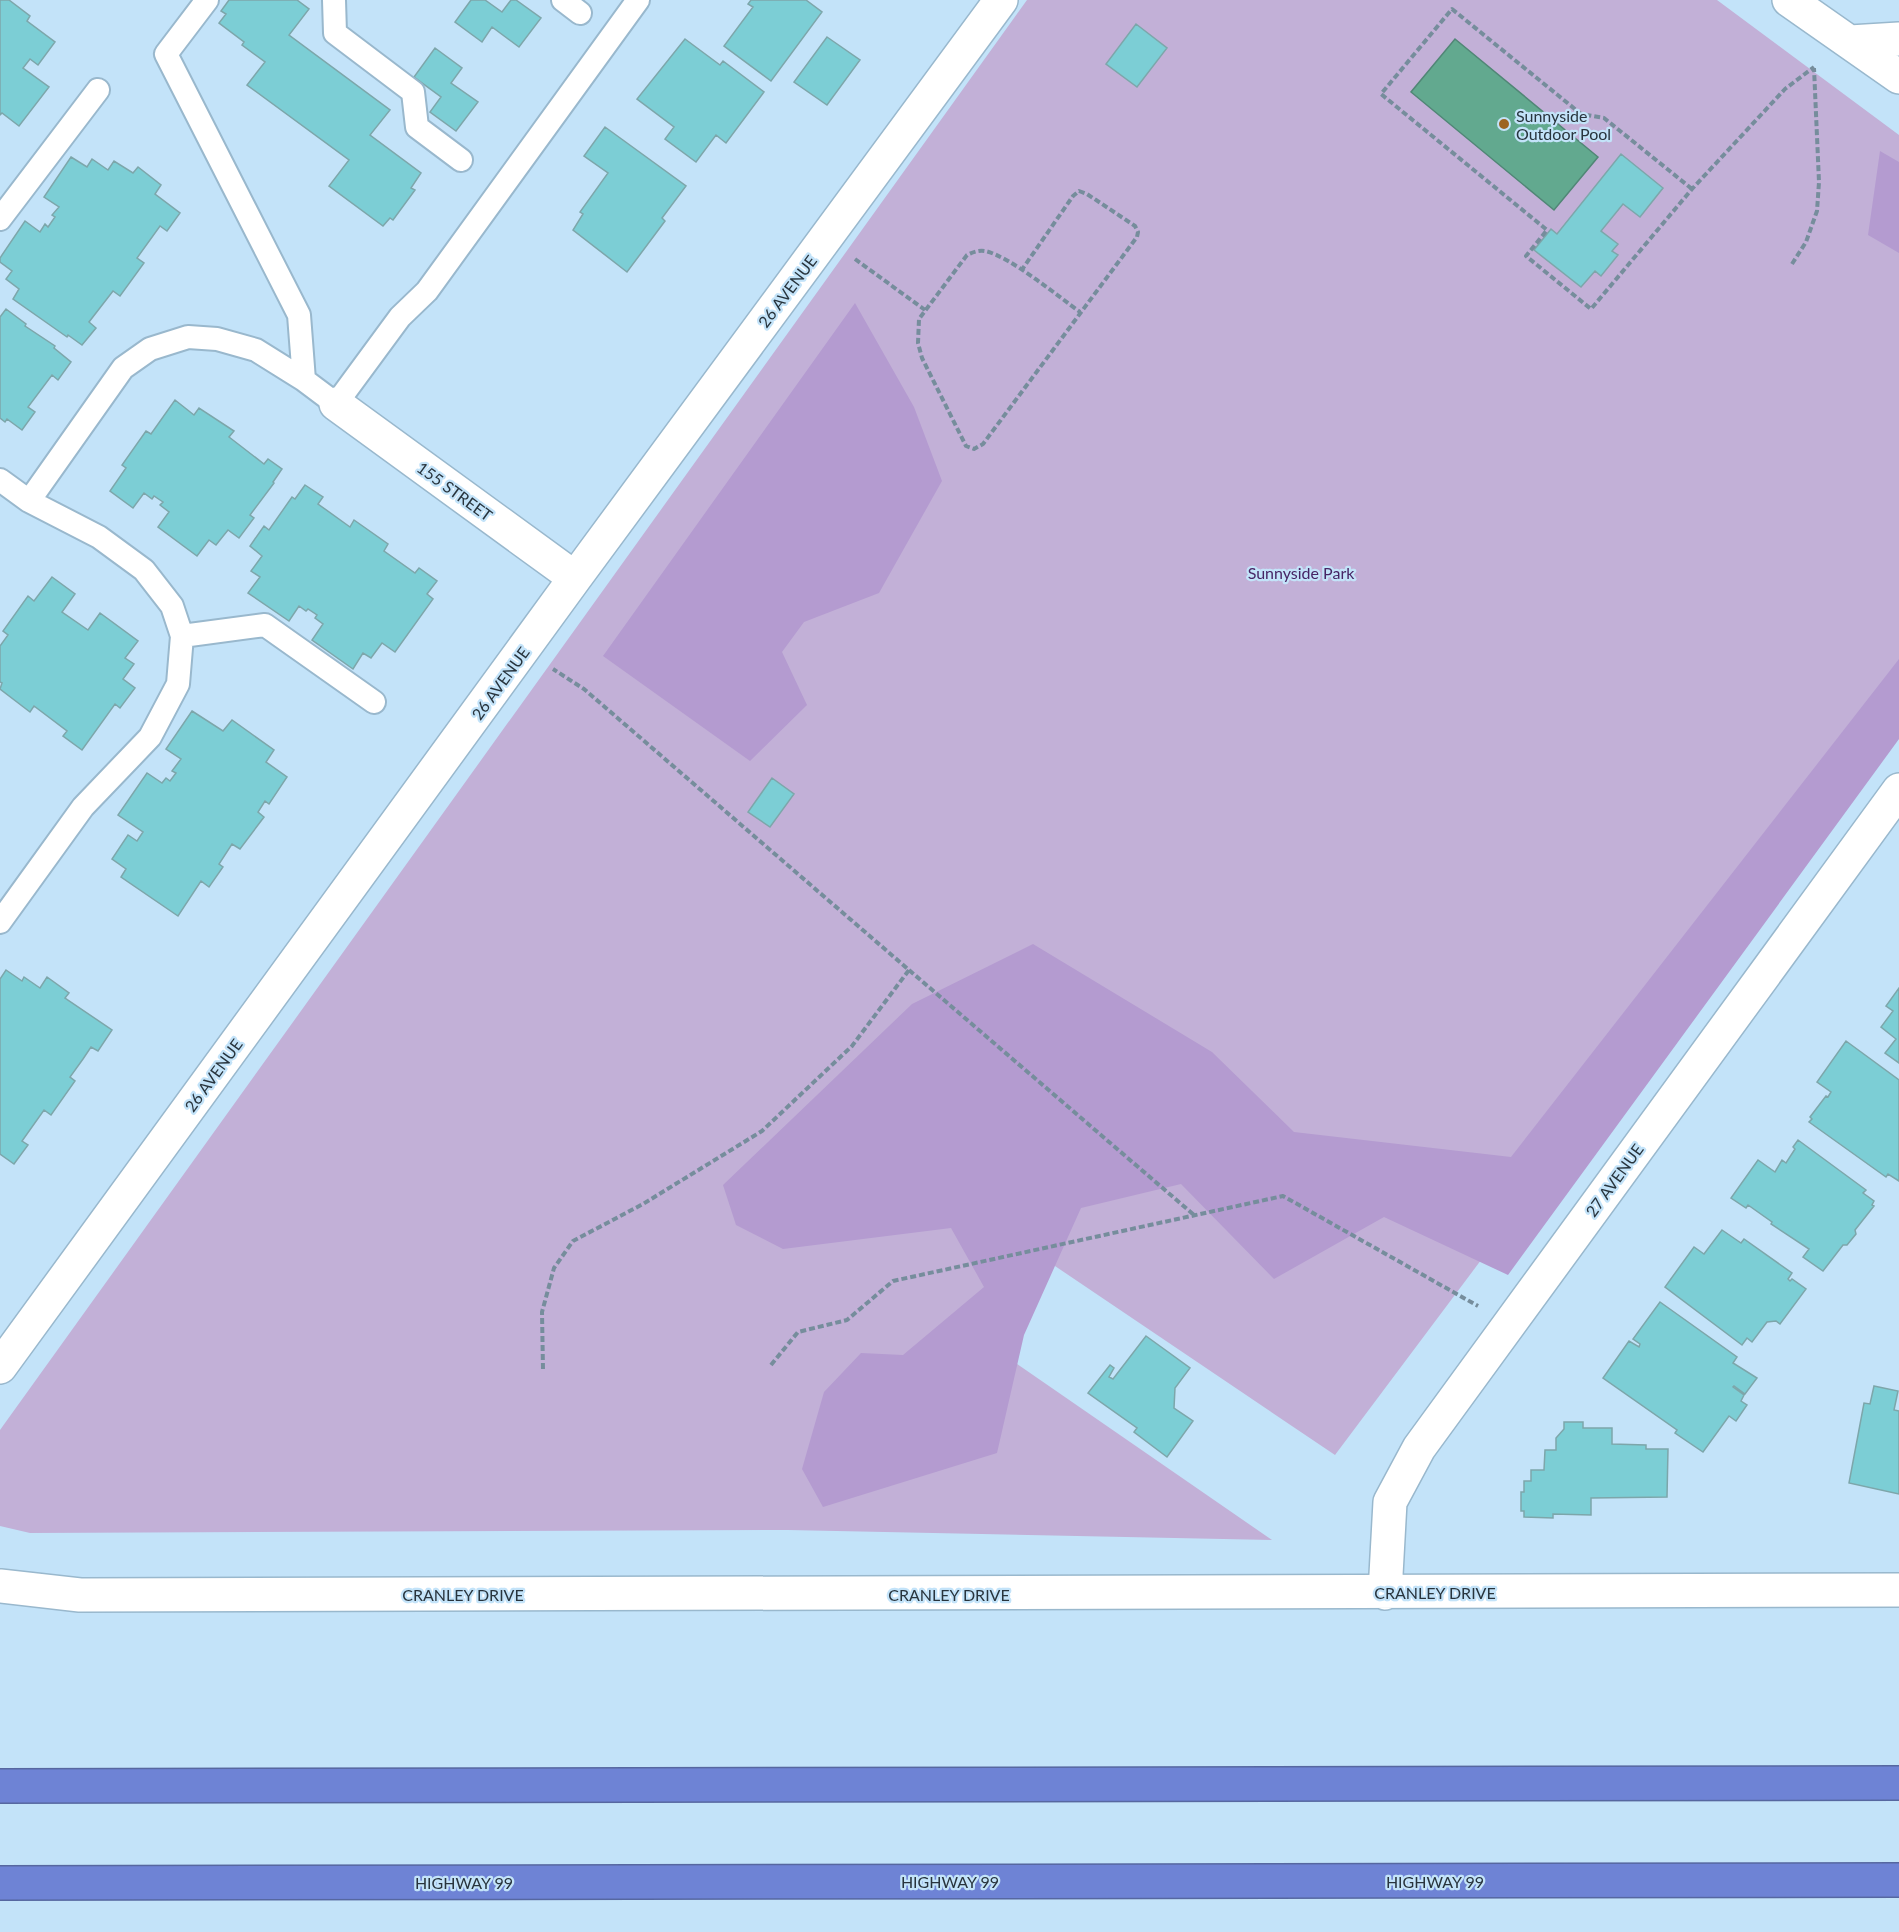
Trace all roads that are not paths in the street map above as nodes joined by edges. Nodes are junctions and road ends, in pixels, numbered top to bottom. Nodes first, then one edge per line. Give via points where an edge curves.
1 (207, 0) edge
2 (334, 0) edge
3 (638, 0) edge
4 (1001, 0) edge
5 (1789, 0) edge
6 (1899, 39) edge
7 (1850, 42) junction
8 (1899, 77) edge
9 (98, 90) dead end
10 (461, 160) dead end
11 (0, 219) edge
12 (304, 380) junction
13 (336, 404) junction
14 (0, 480) edge
15 (29, 501) junction
16 (575, 578) junction
17 (182, 636) junction
18 (374, 702) dead end
19 (1899, 790) edge
20 (0, 922) edge
21 (0, 1367) edge
22 (0, 1586) edge
23 (1899, 1590) edge
24 (1385, 1593) junction
25 (1899, 1783) edge
26 (0, 1786) edge
27 (1899, 1880) edge
28 (0, 1883) edge

1 - 12 lane via 166,54 299,315
2 - 10 lane via 335,33 413,92 417,127
3 - 13 lane via 427,291 400,317
4 - 16 street, 26 AVENUE
5 - 7 street
6 - 7 street
7 - 8 street
9 - 11 lane
12 - 13 lane
12 - 15 lane via 256,350 217,339 188,337 150,349 123,368
13 - 16 street, 155 STREET
14 - 15 lane
15 - 17 lane via 99,537 144,570 172,606
16 - 21 street, 26 AVENUE
17 - 18 lane via 265,625
17 - 20 lane via 178,684 150,737 83,807
19 - 24 street, 27 AVENUE via 1419,1448 1390,1502
22 - 24 street, CRANLEY DRIVE via 80,1595
23 - 24 street, CRANLEY DRIVE
25 - 26 highway
27 - 28 highway, HIGHWAY 99

